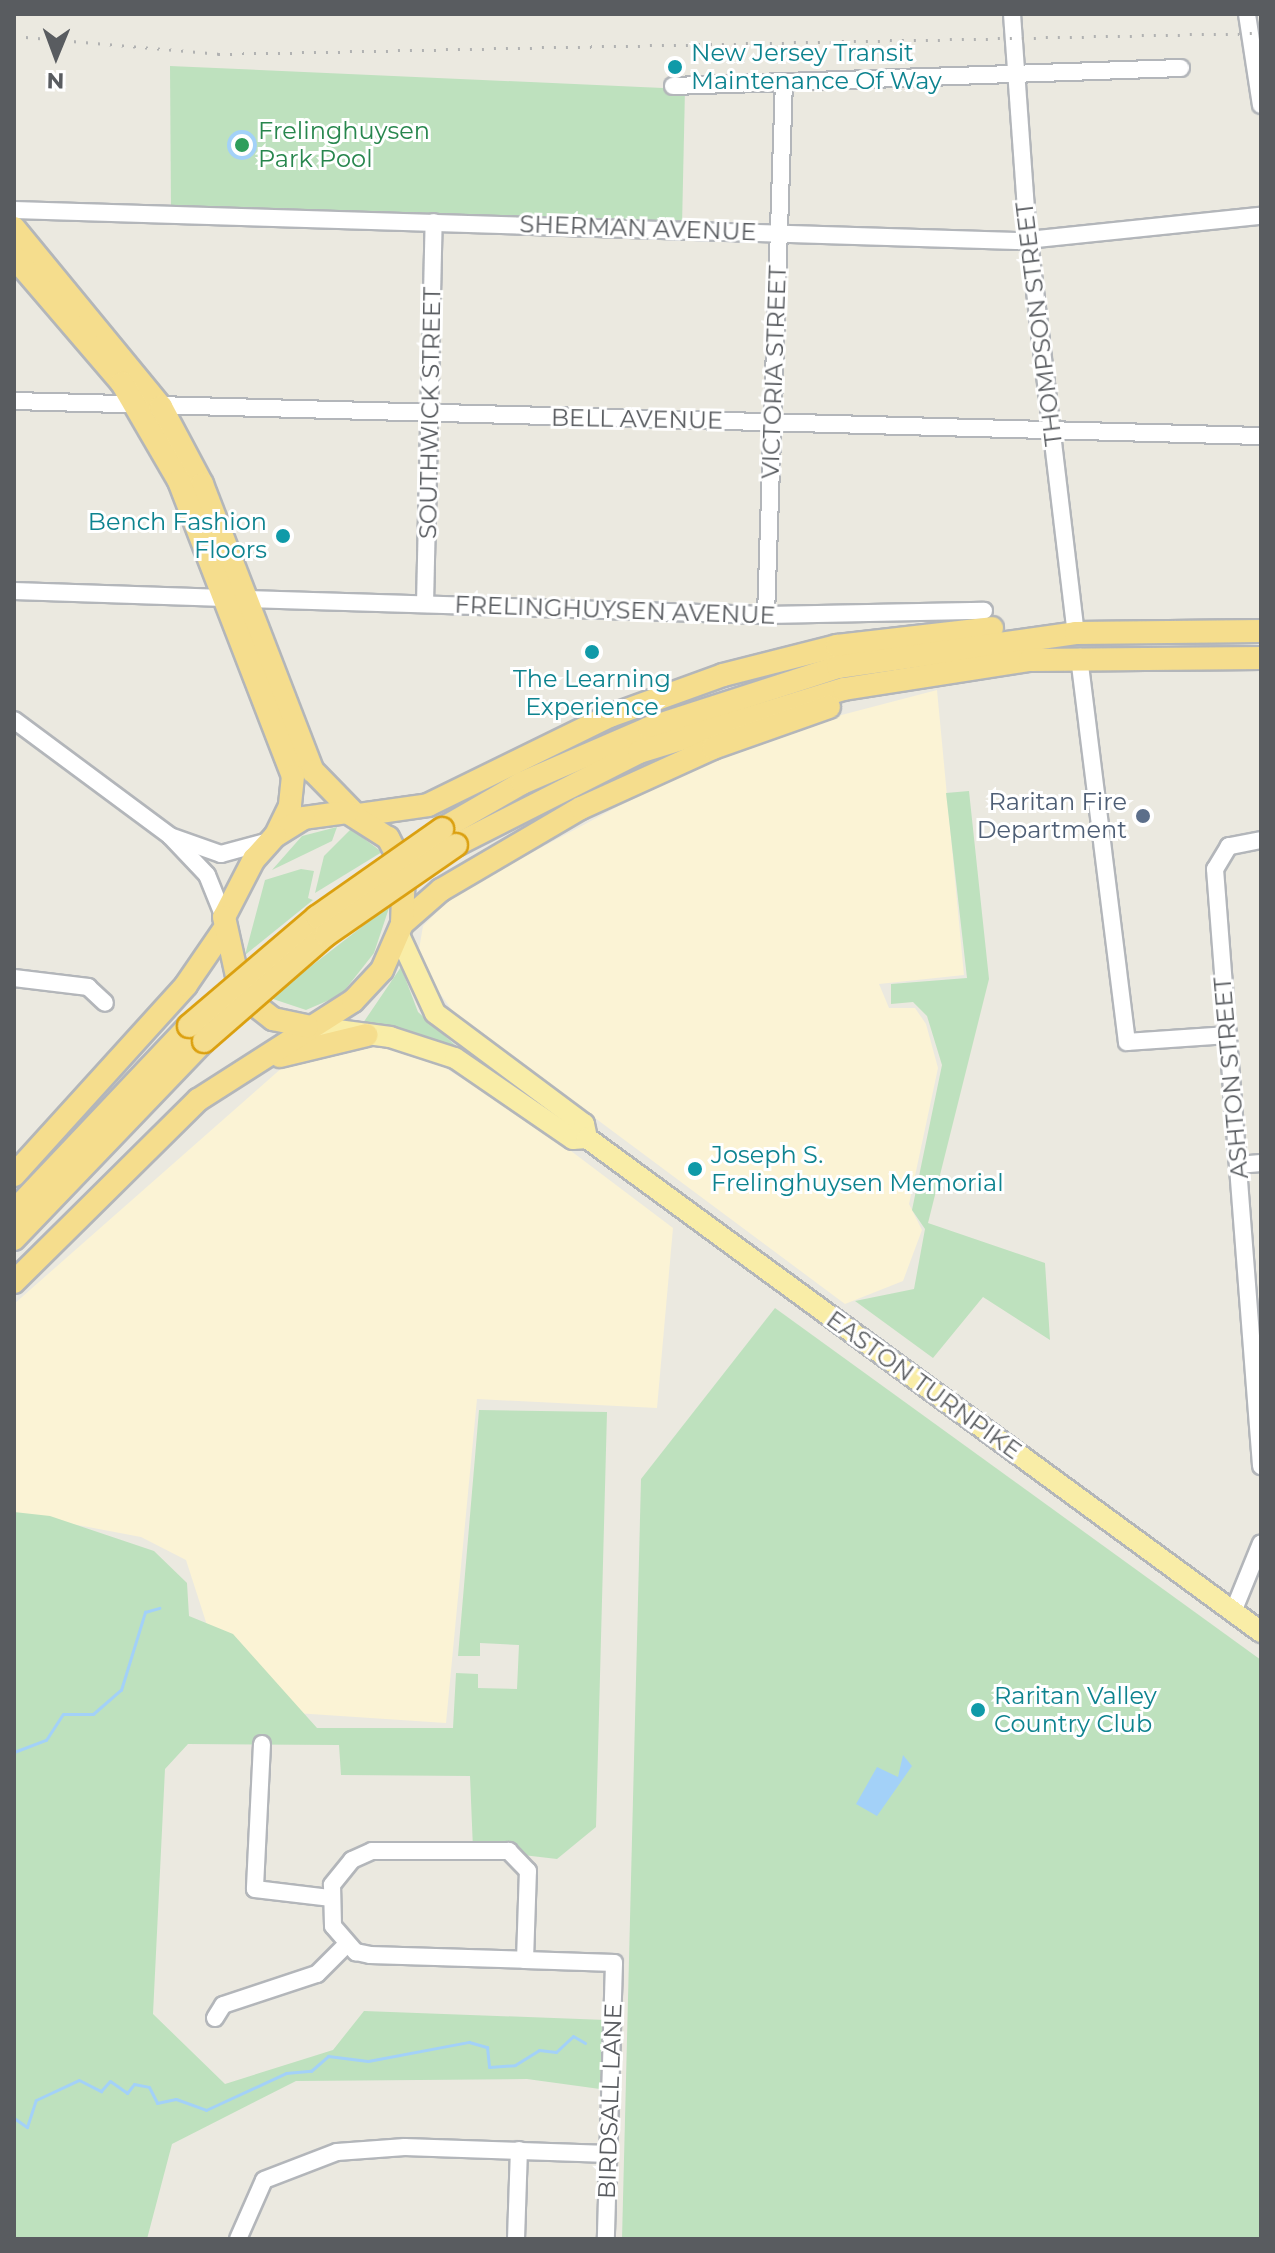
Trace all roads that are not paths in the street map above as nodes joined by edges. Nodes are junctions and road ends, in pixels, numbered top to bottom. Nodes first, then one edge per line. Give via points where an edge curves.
1 (1012, 14) edge
2 (1247, 14) edge
3 (1181, 68) dead end
4 (1012, 76) junction
5 (784, 82) junction
6 (673, 86) dead end
7 (1261, 105) edge
8 (14, 210) edge
9 (1261, 216) edge
10 (434, 222) junction
11 (14, 228) edge
12 (778, 233) junction
13 (1029, 240) junction
14 (14, 257) edge
15 (14, 401) edge
16 (137, 406) junction
17 (161, 407) junction
18 (430, 413) junction
19 (772, 422) junction
20 (1052, 431) junction
21 (1261, 436) edge
22 (14, 591) edge
23 (236, 599) junction
24 (425, 604) junction
25 (984, 611) dead end
26 (766, 615) junction
27 (1261, 631) edge
28 (1076, 633) junction
29 (1079, 657) junction
30 (1261, 658) edge
31 (977, 665) junction
32 (14, 720) edge
33 (357, 814) junction
34 (170, 836) junction
35 (449, 837) junction
36 (273, 838) junction
37 (1261, 840) edge
38 (224, 924) junction
39 (401, 930) junction
40 (14, 978) edge
41 (105, 1003) dead end
42 (307, 1026) junction
43 (196, 1033) junction
44 (367, 1035) junction
45 (1228, 1035) junction
46 (587, 1138) junction
47 (1261, 1163) edge
48 (1238, 1165) junction
49 (129, 1168) junction
50 (14, 1175) edge
51 (14, 1211) edge
52 (14, 1239) edge
53 (14, 1282) edge
54 (1261, 1466) edge
55 (1261, 1543) edge
56 (1233, 1612) junction
57 (1261, 1632) edge
58 (262, 1744) dead end
59 (331, 1898) junction
60 (346, 1945) junction
61 (525, 1960) junction
62 (215, 2018) dead end
63 (519, 2150) junction
64 (608, 2154) junction
65 (238, 2239) edge
66 (516, 2239) edge
67 (606, 2239) edge

1 - 4 street, THOMPSON STREET
2 - 7 street
3 - 4 street
4 - 5 street
4 - 13 street, THOMPSON STREET
5 - 6 street
5 - 12 street, VICTORIA STREET
8 - 10 street, SHERMAN AVENUE
9 - 13 street, SHERMAN AVENUE
10 - 12 street, SHERMAN AVENUE
10 - 18 street, SOUTHWICK STREET
11 - 17 highway
12 - 13 street, SHERMAN AVENUE
12 - 19 street, VICTORIA STREET
13 - 20 street, THOMPSON STREET
14 - 16 highway
15 - 16 street, BELL AVENUE
16 - 17 street, BELL AVENUE
16 - 23 highway
17 - 18 street, BELL AVENUE
17 - 23 highway
18 - 19 street, BELL AVENUE
18 - 24 street, SOUTHWICK STREET
19 - 20 street, BELL AVENUE
19 - 26 street, VICTORIA STREET
20 - 21 street, BELL AVENUE
20 - 28 street, THOMPSON STREET
22 - 23 street, FRELINGHUYSEN AVENUE
23 - 24 street, FRELINGHUYSEN AVENUE
23 - 33 highway via 313,771
23 - 36 highway via 293,776 290,806
24 - 26 street, FRELINGHUYSEN AVENUE
25 - 26 street, FRELINGHUYSEN AVENUE
27 - 28 highway
28 - 33 highway via 1038,626 931,632 778,660 610,716 428,805
28 - 35 highway via 938,648 773,685 558,766
29 - 30 highway
29 - 31 highway
29 - 45 street via 1127,1042
31 - 35 highway via 844,689 699,731
31 - 39 highway via 789,719 647,776 477,867
32 - 34 street
33 - 36 highway via 318,814
33 - 39 highway via 388,838 402,860
34 - 36 street via 221,854
34 - 38 street via 207,875
35 - 43 highway, bridge via 306,925
36 - 38 highway
37 - 45 street, ASHTON STREET via 1220,853 1215,869
38 - 42 highway via 235,981 249,1004
38 - 50 highway via 186,985
39 - 42 highway via 365,991
39 - 46 main road, EASTON TURNPIKE via 435,1013 584,1124
40 - 41 street via 88,987
42 - 44 main road, EASTON TURNPIKE
42 - 49 highway via 209,1091
43 - 51 highway
43 - 52 highway
44 - 46 main road, EASTON TURNPIKE via 455,1058 573,1139
44 - 49 highway via 305,1045 259,1068 149,1161
45 - 48 street, ASHTON STREET
46 - 56 main road, EASTON TURNPIKE
47 - 48 street
48 - 54 street, ASHTON STREET
49 - 53 highway
55 - 56 street
56 - 57 main road, EASTON TURNPIKE
58 - 59 street via 255,1889
59 - 60 street via 333,1926
59 - 61 street via 337,1874 372,1851 509,1851 528,1871
60 - 61 street via 370,1955
60 - 62 street via 317,1974 223,2005
61 - 64 street, BIRDSALL LANE via 614,1963
63 - 64 street
63 - 65 street via 405,2147 302,2162 264,2180
63 - 66 street
64 - 67 street, BIRDSALL LANE

